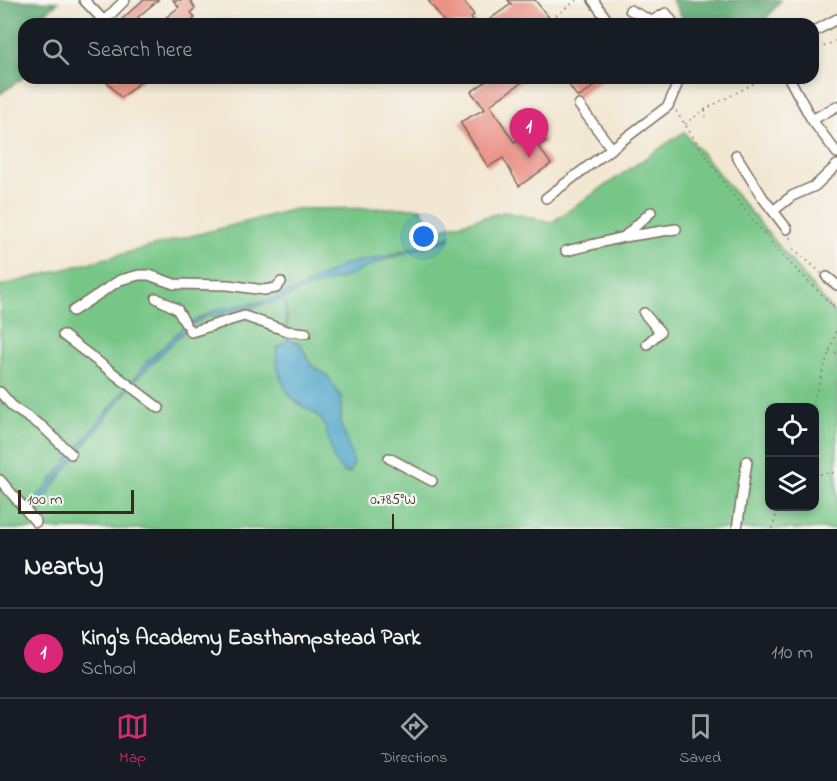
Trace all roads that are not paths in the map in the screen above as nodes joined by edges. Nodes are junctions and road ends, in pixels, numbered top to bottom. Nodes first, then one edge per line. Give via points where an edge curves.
1 (84, 0) edge
2 (125, 0) edge
3 (593, 0) edge
4 (630, 10) dead end
5 (101, 18) edge
6 (107, 18) edge
7 (606, 18) edge
8 (646, 18) edge
9 (657, 18) edge
10 (670, 18) edge
11 (837, 19) edge
12 (819, 29) edge
13 (677, 84) edge
14 (792, 84) edge
15 (579, 105) dead end
16 (837, 106) edge
17 (812, 120) junction
18 (612, 149) junction
19 (837, 153) edge
20 (736, 155) dead end
21 (837, 165) edge
22 (546, 198) dead end
23 (773, 211) junction
24 (651, 212) dead end
25 (676, 229) dead end
26 (787, 229) road end
27 (624, 237) junction
28 (566, 251) dead end
29 (827, 277) road end
30 (282, 282) dead end
31 (837, 285) edge
32 (156, 298) dead end
33 (73, 311) dead end
34 (644, 313) dead end
35 (306, 333) dead end
36 (63, 335) dead end
37 (648, 344) dead end
38 (0, 392) edge
39 (159, 408) dead end
40 (71, 454) dead end
41 (389, 458) dead end
42 (747, 461) dead end
43 (0, 480) edge
44 (432, 480) dead end
45 (36, 522) dead end
46 (737, 529) edge

1 - 5 street
2 - 6 street
3 - 7 street
4 - 8 street
9 - 10 street via 666,13
11 - 12 street
13 - 18 street via 671,102
14 - 17 street
15 - 18 street
16 - 17 street
17 - 19 street
18 - 22 street
20 - 23 street
21 - 23 street via 815,186 792,196
23 - 26 street
24 - 27 street
25 - 27 street
27 - 28 street
29 - 31 street
30 - 33 street via 276,288 264,290 174,284 139,275 120,280
32 - 35 street via 177,309 191,332 244,316
34 - 37 street via 664,330
36 - 39 street
38 - 40 street
41 - 44 street
42 - 46 street
43 - 45 street

